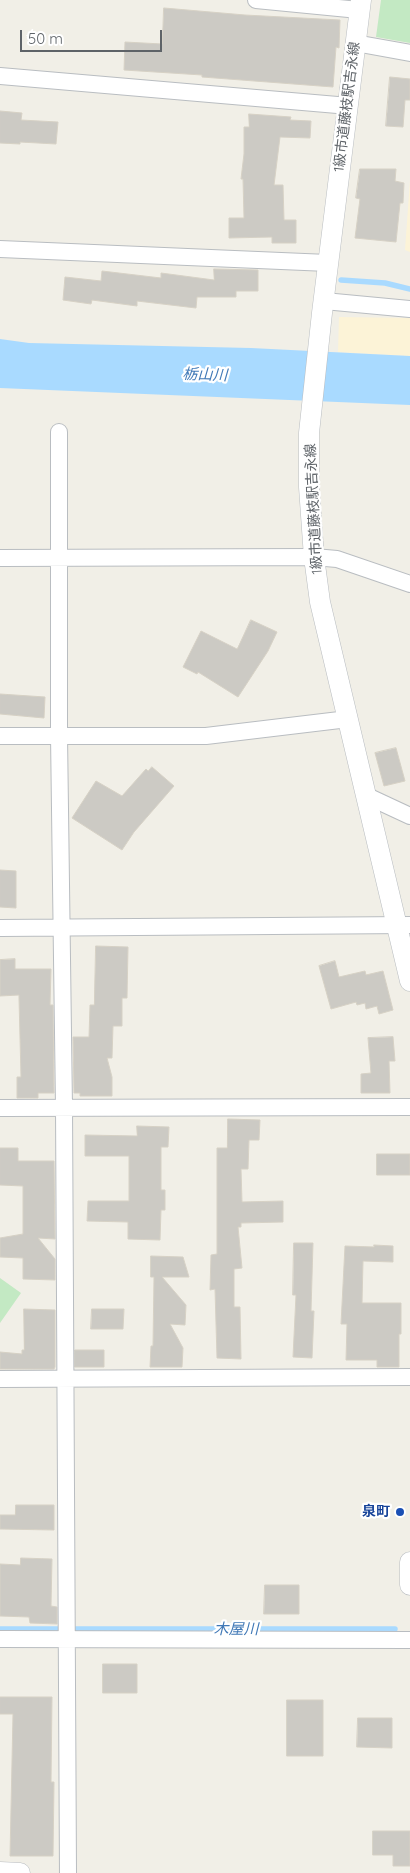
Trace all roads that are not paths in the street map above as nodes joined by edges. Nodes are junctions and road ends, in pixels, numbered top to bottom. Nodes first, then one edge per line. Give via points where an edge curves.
1 (256, 0) edge
2 (360, 5) edge
3 (355, 43) junction
4 (410, 53) edge
5 (0, 76) edge
6 (349, 106) junction
7 (0, 249) edge
8 (328, 264) junction
9 (323, 307) junction
10 (410, 309) edge
11 (59, 432) dead end
12 (314, 556) junction
13 (0, 558) edge
14 (58, 558) junction
15 (410, 584) edge
16 (348, 719) junction
17 (59, 735) junction
18 (0, 736) edge
19 (367, 796) junction
20 (410, 816) edge
21 (403, 925) edge
22 (0, 928) edge
23 (61, 928) junction
24 (410, 981) edge
25 (64, 1107) junction
26 (410, 1107) edge
27 (0, 1108) edge
28 (410, 1377) edge
29 (66, 1378) junction
30 (0, 1379) edge
31 (410, 1562) edge
32 (410, 1585) edge
33 (0, 1639) edge
34 (66, 1639) junction
35 (410, 1640) edge
36 (0, 1872) edge
37 (20, 1873) edge
38 (68, 1873) edge

1 - 2 street
2 - 3 street, 1級市道藤枝駅吉永線
3 - 4 street
3 - 6 street, 1級市道藤枝駅吉永線
5 - 6 street
6 - 8 street, 1級市道藤枝駅吉永線
7 - 8 street
8 - 9 street, 1級市道藤枝駅吉永線
9 - 10 street
9 - 12 street, 1級市道藤枝駅吉永線 via 310,434
11 - 14 street
12 - 14 street
12 - 15 street via 337,559
12 - 16 street, 1級市道藤枝駅吉永線 via 320,602
13 - 14 street
14 - 17 street
16 - 17 street via 206,736
16 - 19 street, 1級市道藤枝駅吉永線
17 - 18 street
17 - 23 street
19 - 20 street
19 - 21 street, 1級市道藤枝駅吉永線
21 - 23 street
21 - 24 street, 1級市道藤枝駅吉永線
22 - 23 street
23 - 25 street
25 - 26 street
25 - 27 street
25 - 29 street
28 - 29 street
29 - 30 street
29 - 34 street
31 - 32 street
33 - 34 street
34 - 35 street
34 - 38 street
36 - 37 street

